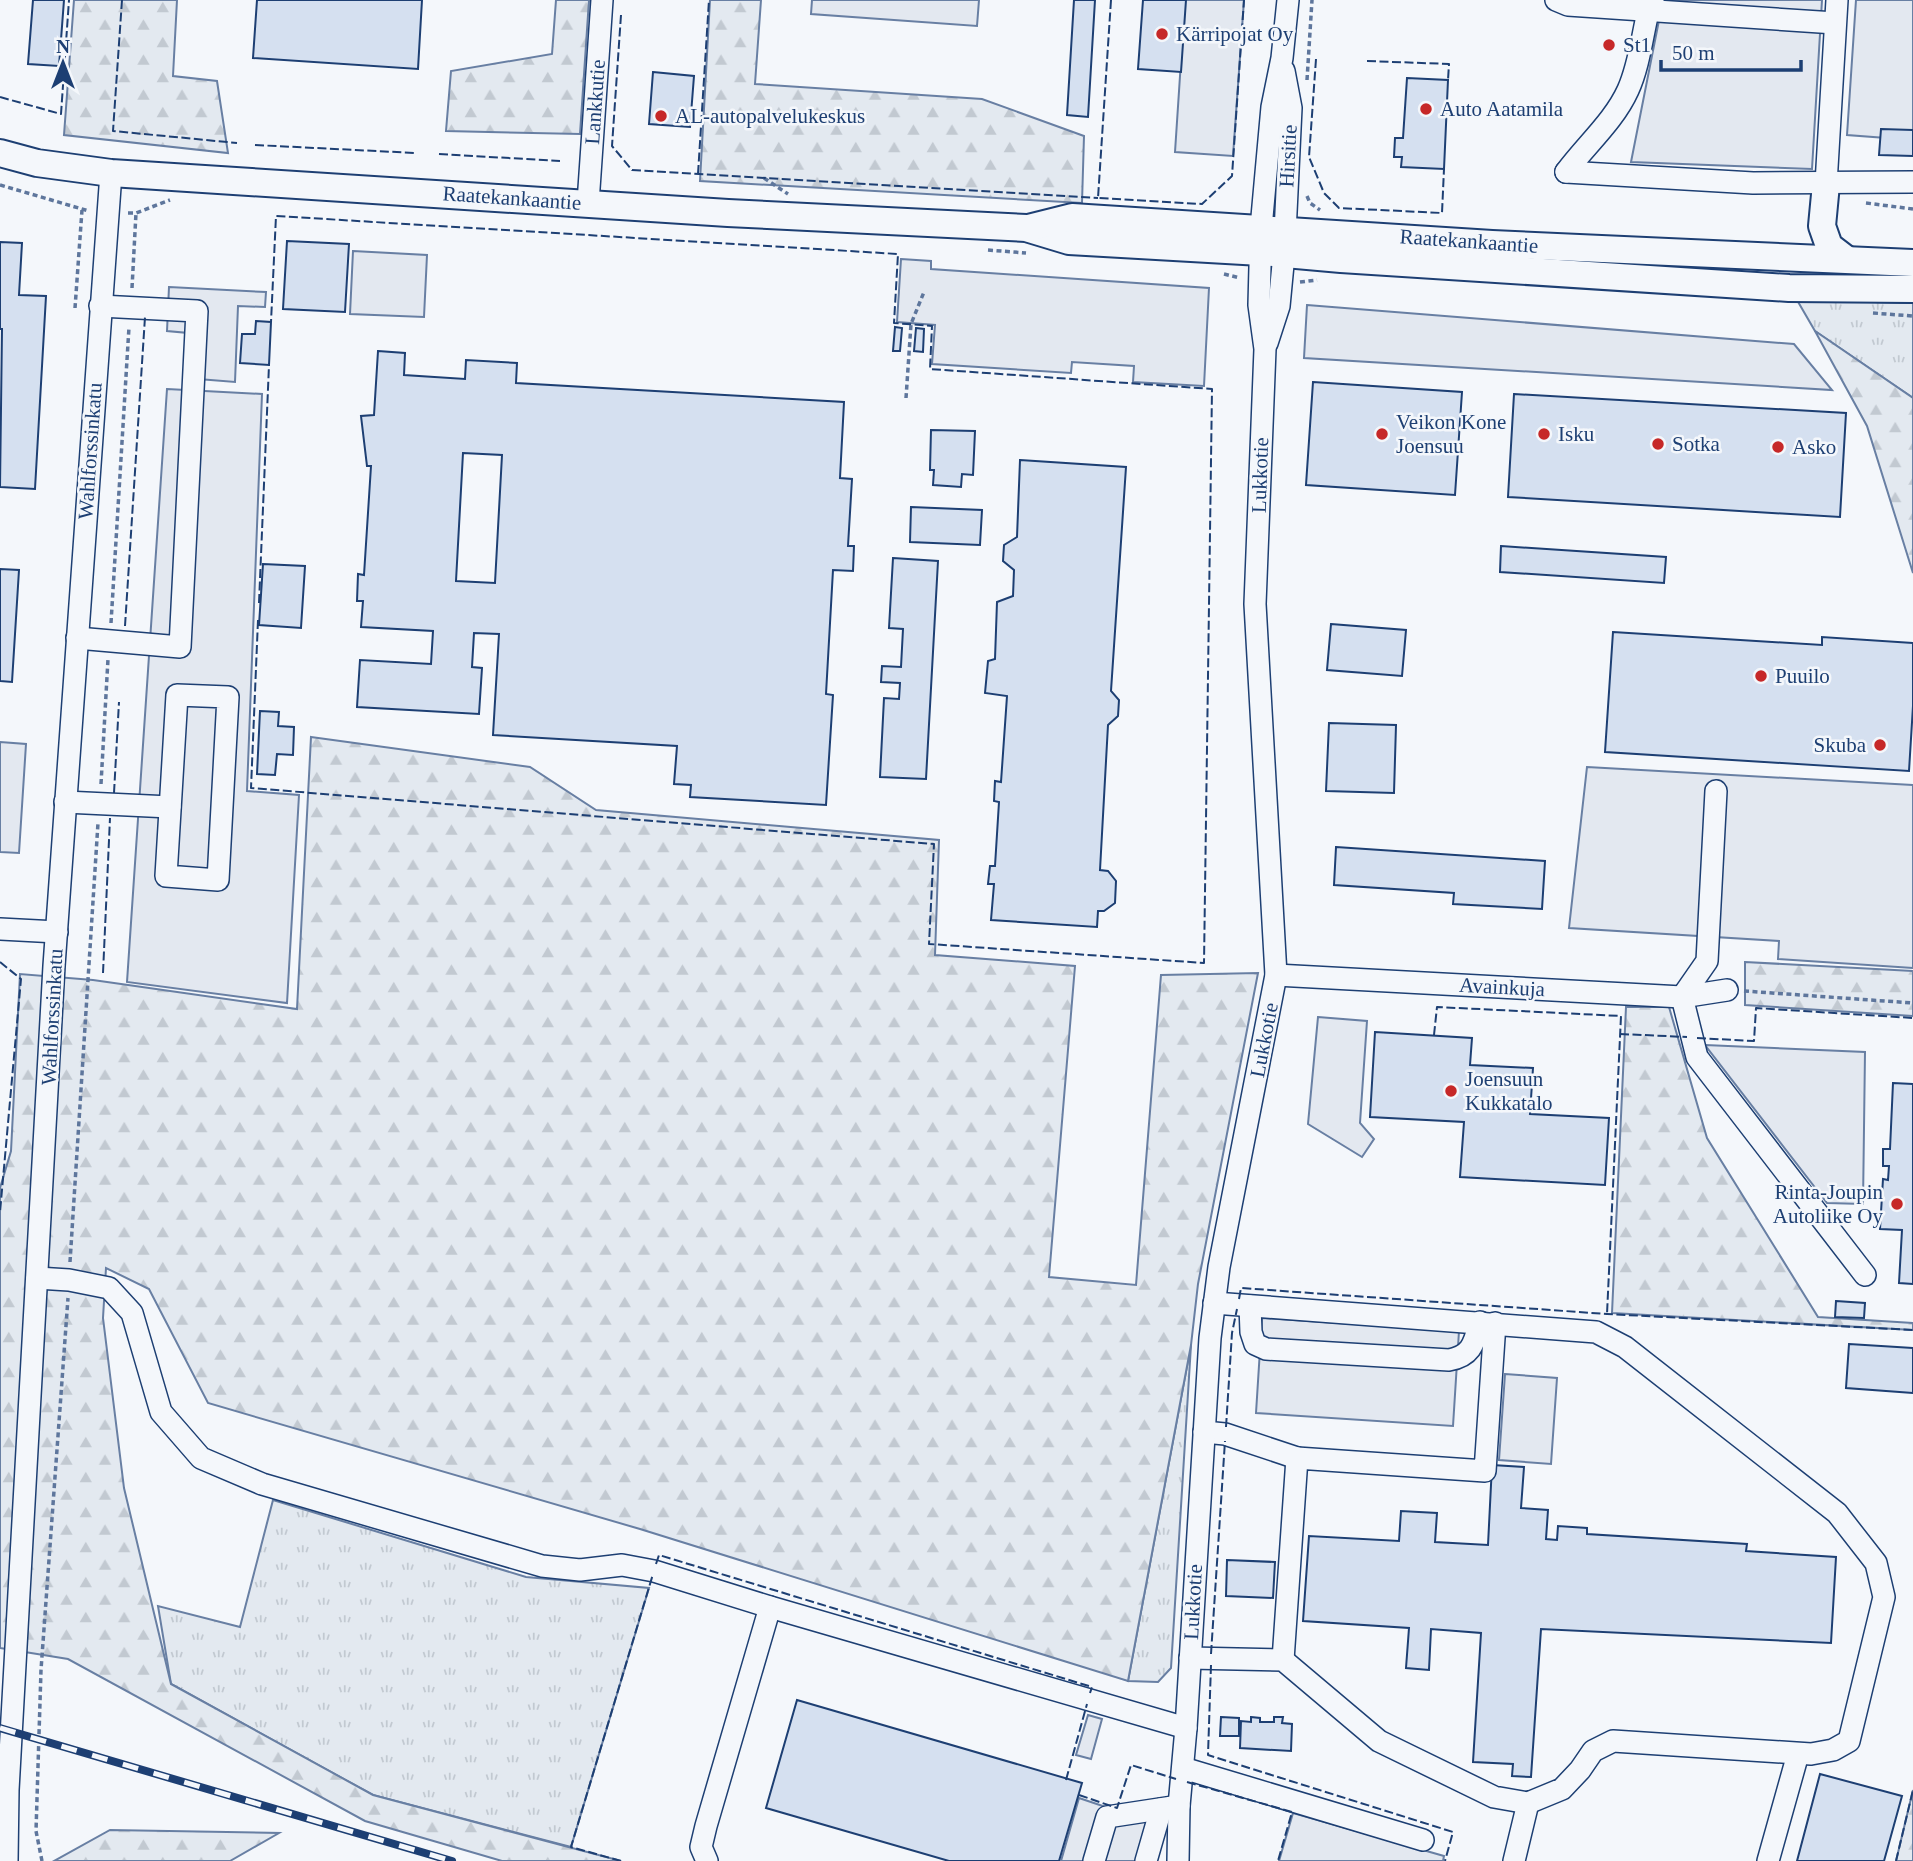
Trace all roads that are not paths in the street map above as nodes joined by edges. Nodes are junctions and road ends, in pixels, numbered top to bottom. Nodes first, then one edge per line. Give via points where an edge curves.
1 (602, 0) edge
2 (1288, 0) edge
3 (1556, 0) edge
4 (1837, 0) edge
5 (1651, 6) edge
6 (1835, 23) junction
7 (0, 153) edge
8 (111, 173) junction
9 (1913, 182) edge
10 (1826, 184) junction
11 (588, 203) junction
12 (1273, 241) junction
13 (1846, 260) junction
14 (1913, 262) edge
15 (1913, 289) edge
16 (100, 306) junction
17 (1265, 349) joint
18 (77, 638) junction
19 (1716, 791) dead end
20 (65, 802) junction
21 (170, 807) junction
22 (0, 929) edge
23 (57, 932) junction
24 (1276, 975) junction
25 (1727, 990) road end
26 (1682, 997) junction
27 (1865, 1275) dead end
28 (37, 1278) junction
29 (1214, 1303) junction
30 (1250, 1306) junction
31 (1487, 1323) junction
32 (1204, 1432) junction
33 (1297, 1458) junction
34 (770, 1607) junction
35 (1190, 1658) junction
36 (1283, 1660) junction
37 (1186, 1728) junction
38 (1798, 1754) junction
39 (1183, 1768) junction
40 (1528, 1803) junction
41 (1170, 1808) junction
42 (1423, 1840) dead end
43 (7, 1861) edge
44 (708, 1861) edge
45 (1094, 1861) edge
46 (1146, 1861) edge
47 (1178, 1861) edge
48 (1514, 1861) edge
49 (1769, 1861) edge

1 - 11 street, Lankkutie
2 - 12 street, Hirsitie via 1282,58 1291,108
3 - 5 street via 1568,5
4 - 6 street
5 - 6 street
5 - 10 street via 1628,90 1612,118 1566,172
6 - 10 street
7 - 8 main road, Raatekankaantie
8 - 11 main road, Raatekankaantie
8 - 16 street, Wahlforssinkatu
9 - 10 street
10 - 13 main road via 1822,226 1829,246
11 - 12 main road, Raatekankaantie via 1026,228 1072,216
12 - 13 main road, Raatekankaantie via 1342,233
12 - 15 main road, Raatekankaantie via 1790,288
12 - 17 street, Hirsitie via 1279,306
13 - 14 main road, Raatekankaantie
16 - 18 street, Wahlforssinkatu
16 - 18 street via 197,311 180,647
17 - 24 street, Lukkotie via 1255,604
18 - 20 street, Wahlforssinkatu
19 - 26 street via 1707,961
20 - 21 street
20 - 23 street, Wahlforssinkatu
21 - 21 street via 166,876 218,880 228,697 177,695
22 - 23 street
23 - 28 street, Wahlforssinkatu
24 - 26 street, Avainkuja
24 - 29 street, Lukkotie
25 - 26 street, Avainkuja
26 - 27 street via 1697,1057
28 - 34 street via 109,1288 132,1313 161,1412 201,1458 261,1484 542,1566 580,1570 622,1565
28 - 43 street, Wahlforssinkatu
29 - 30 street
29 - 32 street, Lukkotie
30 - 31 street
30 - 31 street via 1255,1344 1266,1349 1448,1360 1473,1348
31 - 33 street via 1485,1471
31 - 38 street via 1596,1332 1625,1347 1837,1513 1876,1563 1884,1597 1849,1741 1833,1750
32 - 33 street via 1225,1434
32 - 35 street, Lukkotie
33 - 36 street
34 - 37 street
34 - 44 street via 706,1826 701,1847
35 - 36 street
35 - 37 street, Lukkotie
36 - 40 street via 1379,1741 1494,1797
37 - 39 street, Lukkotie
38 - 40 street via 1613,1741 1593,1751 1562,1789
38 - 49 street
39 - 41 street, Lukkotie
39 - 42 street
40 - 48 street
41 - 45 street via 1107,1817
41 - 46 street
41 - 47 street

